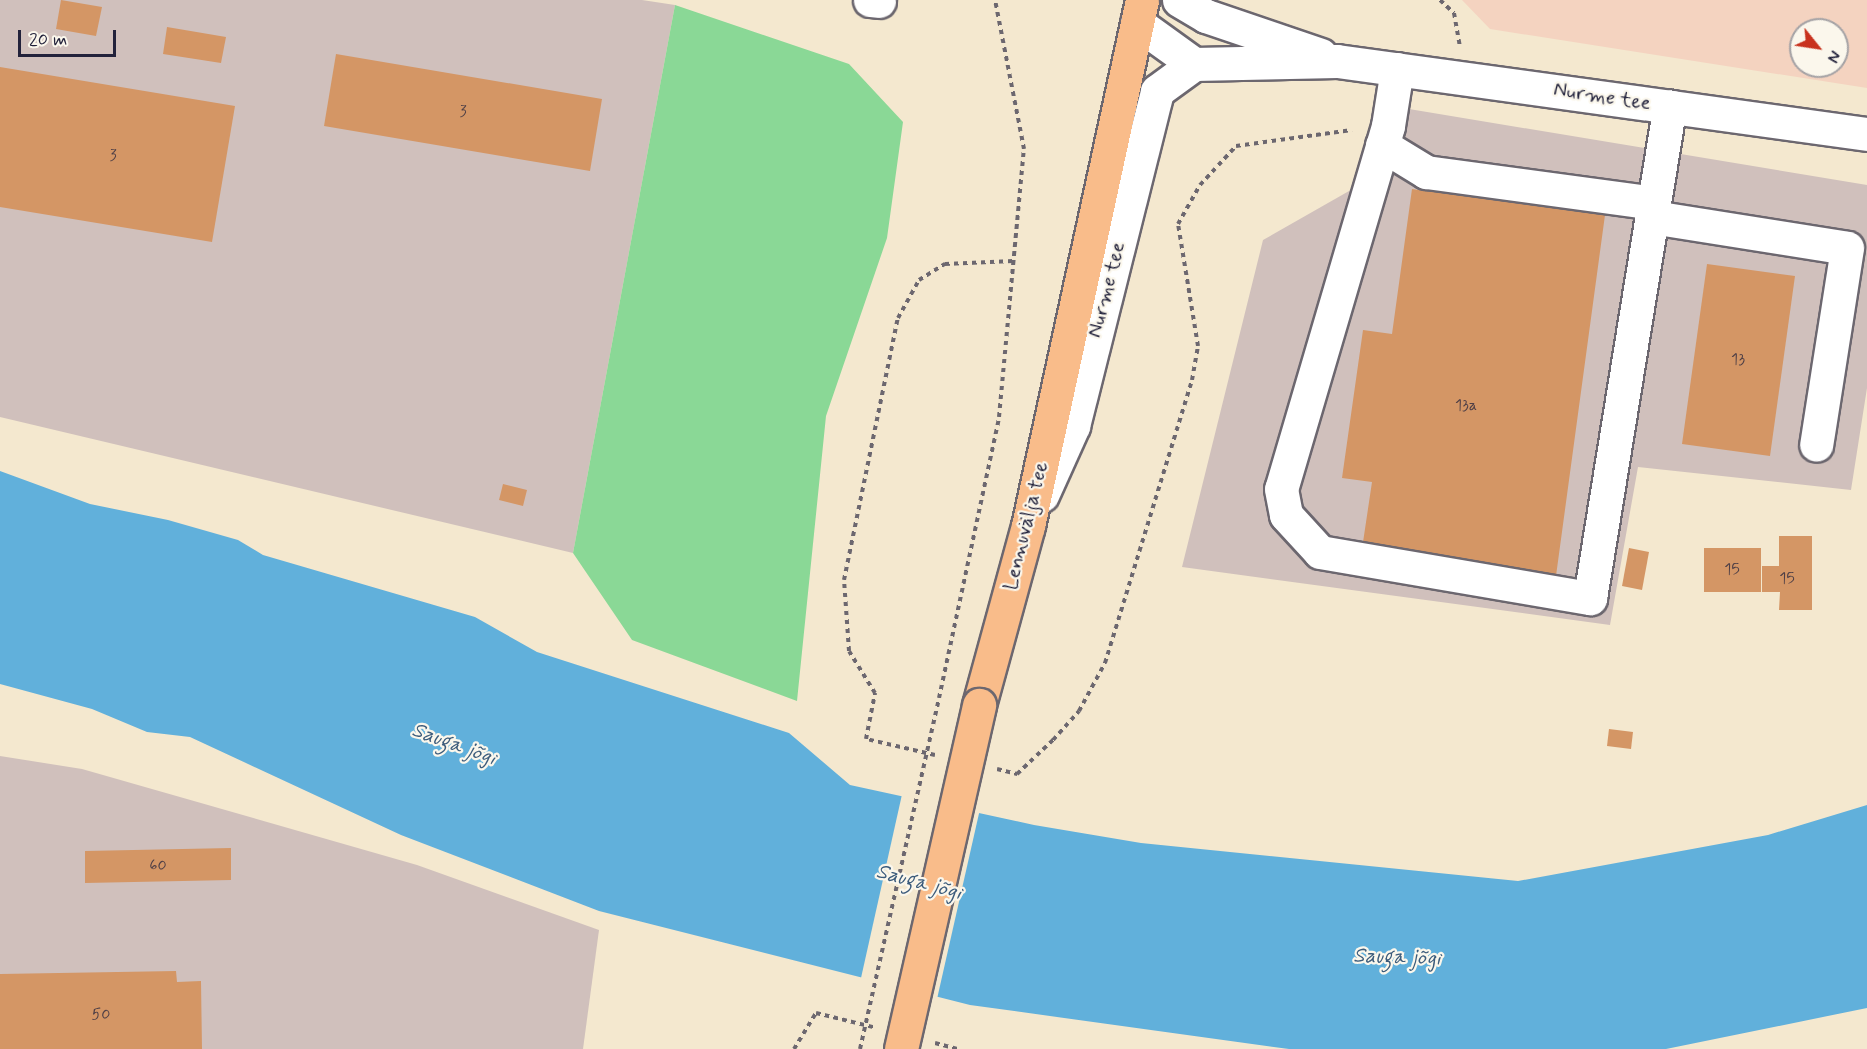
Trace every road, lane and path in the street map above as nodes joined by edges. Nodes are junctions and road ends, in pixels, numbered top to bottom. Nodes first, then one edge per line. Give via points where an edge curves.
1 (994, 0) edge
2 (1179, 0) edge
3 (1440, 0) edge
4 (1139, 11) edge
5 (1337, 61) junction
6 (1194, 64) junction
7 (1397, 69) junction
8 (1456, 76) junction
9 (1670, 106) junction
10 (1867, 134) edge
11 (1385, 136) junction
12 (1653, 210) junction
13 (1013, 261) junction
14 (1816, 445) dead end
15 (1028, 526) junction
16 (947, 758) dead end
17 (994, 769) dead end
18 (860, 1049) edge
19 (901, 1049) edge

1 - 13 path via 1024,149
2 - 5 street, Nurme tee via 1206,16
3 - 8 path via 1454,13 1461,39
4 - 6 street
4 - 15 main road, Lennuvälja tee
5 - 6 street, Nurme tee
5 - 7 street, Nurme tee
6 - 15 street, Nurme tee via 1157,91 1073,426
7 - 8 street, Nurme tee
7 - 11 street
8 - 9 street, Nurme tee
9 - 10 street, Nurme tee
9 - 12 street
11 - 12 street via 1426,172
11 - 12 street via 1281,489 1292,526 1320,552 1590,598
11 - 17 path via 1236,146 1200,185 1178,224 1198,346 1192,380 1105,663 1079,711 1053,740 1017,774
12 - 14 street via 1847,248
13 - 16 path via 945,264 919,280 898,318 844,580 849,651 875,693 866,739
13 - 18 path, bridge via 999,417
15 - 19 main road, Lennuvälja tee, bridge via 979,705

